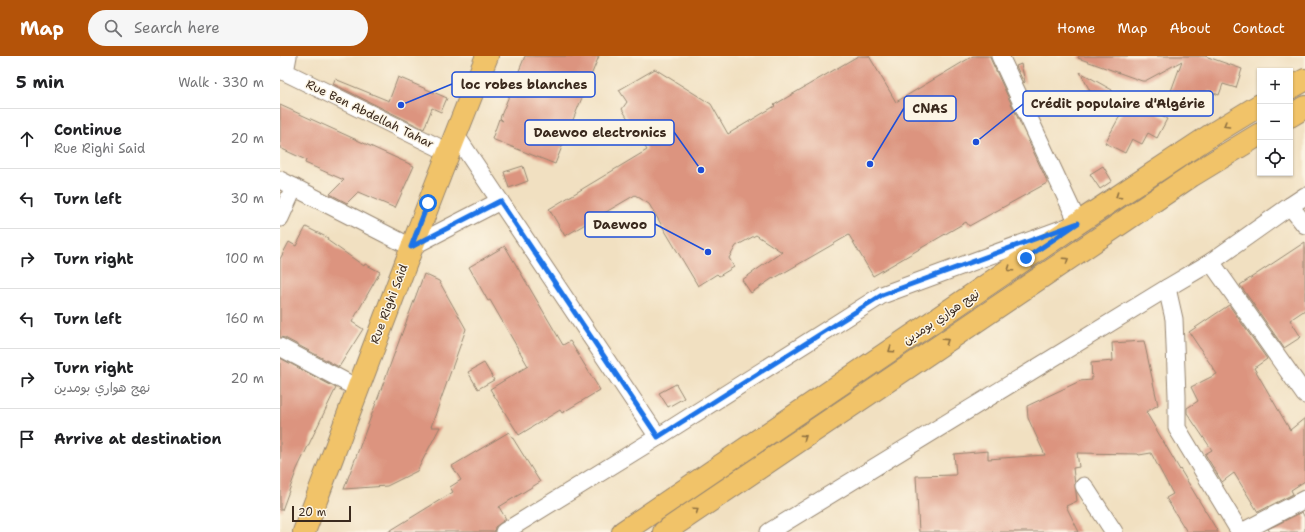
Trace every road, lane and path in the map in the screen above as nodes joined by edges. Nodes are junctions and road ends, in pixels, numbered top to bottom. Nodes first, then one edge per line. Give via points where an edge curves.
1 (288, 56) edge
2 (487, 56) edge
3 (1000, 56) edge
4 (1305, 80) edge
5 (1293, 86) edge
6 (1257, 107) edge
7 (1305, 107) edge
8 (1293, 114) edge
9 (1257, 136) edge
10 (452, 143) junction
11 (287, 183) edge
12 (1305, 196) edge
13 (500, 201) junction
14 (1290, 206) junction
15 (280, 218) edge
16 (1078, 223) junction
17 (1305, 225) edge
18 (411, 247) junction
19 (1211, 262) junction
20 (1166, 288) junction
21 (280, 347) edge
22 (357, 388) junction
23 (1305, 395) edge
24 (658, 437) junction
25 (1084, 486) dead end
26 (1305, 498) edge
27 (306, 530) edge
28 (666, 531) edge
29 (504, 532) edge
30 (624, 532) edge
31 (769, 532) edge
32 (1114, 532) edge
33 (1241, 532) edge

1 - 10 street, Rue Ben Abdellah Tahar via 284,72
2 - 10 main road, Rue Righi Said
3 - 16 street
4 - 5 main road
6 -> 16 main road, نهج هواري بومدين via 1214,132
7 - 8 main road
28 -> 9 main road, نهج هواري بومدين via 1184,180
10 - 13 street
10 - 18 main road, Rue Righi Said
11 - 15 street
11 - 18 street
12 - 14 street
13 - 18 street
13 - 24 street
14 - 17 street
14 - 19 street
16 - 24 street via 882,295
16 -> 30 main road, نهج هواري بومدين
18 - 22 main road, Rue Righi Said
19 - 20 street
19 - 23 street
20 - 31 street
20 - 33 street via 1174,319 1177,428
21 - 22 street
22 - 27 main road, Rue Righi Said
24 - 29 street
25 - 32 street
26 - 33 street

